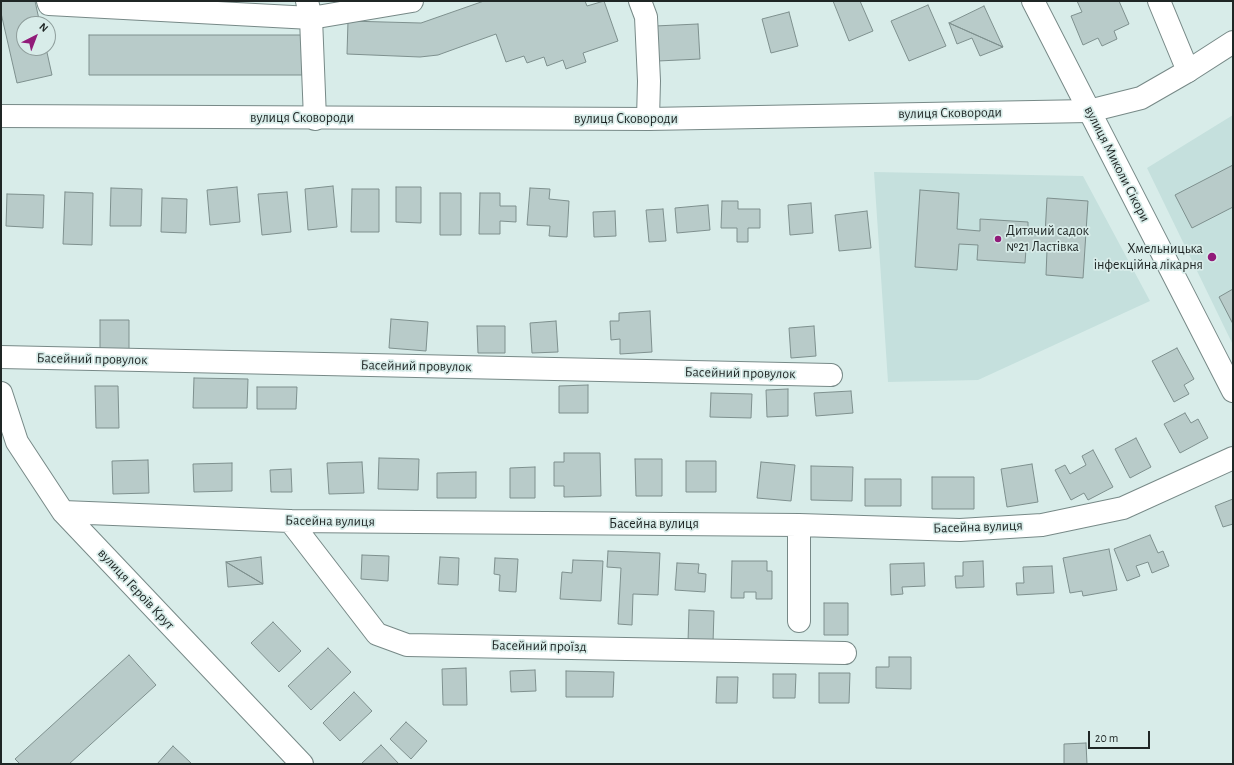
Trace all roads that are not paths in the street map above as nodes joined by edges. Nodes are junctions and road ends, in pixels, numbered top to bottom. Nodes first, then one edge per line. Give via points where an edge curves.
1 (48, 1) edge
2 (412, 1) edge
3 (640, 1) edge
4 (1033, 1) edge
5 (1159, 1) edge
6 (309, 9) edge
7 (1233, 42) edge
8 (1188, 71) junction
9 (1089, 111) junction
10 (1, 116) edge
11 (315, 119) junction
12 (648, 119) junction
13 (1, 357) edge
14 (831, 375) dead end
15 (1233, 391) edge
16 (1, 393) edge
17 (1233, 458) edge
18 (63, 512) junction
19 (290, 521) junction
20 (799, 525) junction
21 (799, 621) dead end
22 (845, 652) dead end
23 (302, 764) edge

1 - 6 street via 49,4
2 - 6 street
3 - 12 street via 646,17
4 - 9 street, вулиця Миколи Сікори
5 - 8 street
6 - 11 street
7 - 8 street, вулиця Сковороди
8 - 9 street, вулиця Сковороди via 1141,98
9 - 12 street, вулиця Сковороди
9 - 15 street, вулиця Миколи Сікори
10 - 11 street, вулиця Сковороди
11 - 12 street, вулиця Сковороди
13 - 14 street, Басейний провулок
16 - 18 street, вулиця Героїв Крут via 17,442
17 - 20 street, Басейна вулиця via 1123,508 1042,525 960,530
18 - 19 street, Басейна вулиця
18 - 23 street, вулиця Героїв Крут
19 - 20 street, Басейна вулиця
19 - 22 street, Басейний проїзд via 376,634 407,645
20 - 21 street

